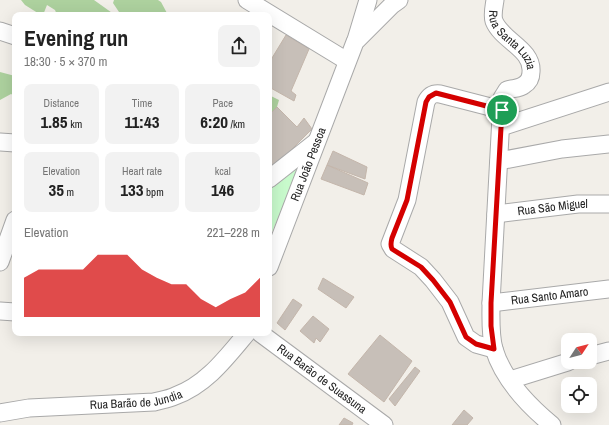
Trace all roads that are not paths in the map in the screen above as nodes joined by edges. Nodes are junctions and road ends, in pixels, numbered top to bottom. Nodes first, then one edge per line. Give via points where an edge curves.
1 (247, 0) edge
2 (368, 0) edge
3 (399, 0) edge
4 (494, 0) edge
5 (267, 12) edge
6 (272, 15) edge
7 (0, 31) edge
8 (12, 35) edge
9 (355, 42) junction
10 (347, 60) junction
11 (609, 92) edge
12 (502, 119) junction
13 (316, 141) junction
14 (0, 142) edge
15 (12, 143) edge
16 (609, 144) edge
17 (500, 161) junction
18 (272, 177) edge
19 (609, 204) edge
20 (496, 214) junction
21 (12, 228) edge
22 (272, 260) edge
23 (0, 262) edge
24 (609, 289) edge
25 (491, 303) junction
26 (0, 311) edge
27 (12, 312) edge
28 (244, 336) edge
29 (264, 336) edge
30 (494, 349) junction
31 (609, 351) edge
32 (597, 354) edge
33 (561, 364) edge
34 (510, 380) junction
35 (0, 413) edge
36 (384, 425) edge
37 (552, 425) edge

1 - 5 street
2 - 9 street
3 - 9 street
4 - 12 street, Rua Santa Luzia via 494,22 528,58 532,68 526,84 505,92 502,98
6 - 10 street
7 - 8 street
9 - 10 street, Rua João Pessoa
10 - 13 street, Rua João Pessoa
11 - 12 street
12 - 17 street, Rua Santa Luzia
12 - 30 street via 436,93 429,97 407,200 390,244 392,249 421,267 433,280 450,302 466,337 476,344
13 - 18 street
13 - 22 street, Rua João Pessoa
14 - 15 street
16 - 17 street via 562,149
17 - 20 street, Rua Santa Luzia
19 - 20 street, Rua São Miguel via 578,204
20 - 25 street, Rua Santa Luzia
21 - 23 street
24 - 25 street, Rua Santo Amaro
25 - 30 street, Rua Santa Luzia
26 - 27 street
28 - 35 street, Rua Barão de Jundia via 222,363 206,377 191,389 174,397 154,402 29,408
29 - 36 street, Rua Barão de Suassuna
30 - 34 street, Rua Santa Luzia
31 - 32 street
33 - 34 street
34 - 37 street, Rua Santa Luzia via 536,412

